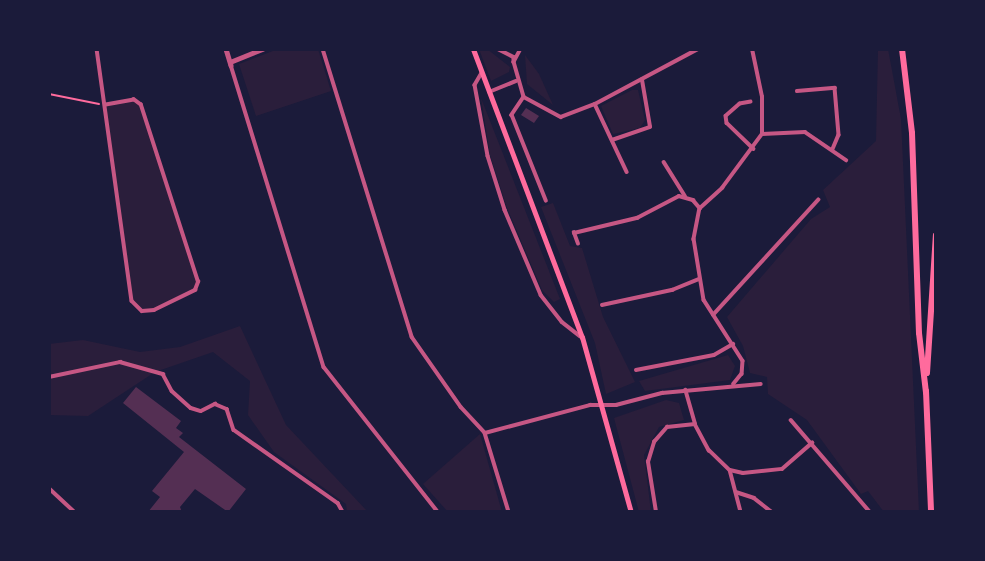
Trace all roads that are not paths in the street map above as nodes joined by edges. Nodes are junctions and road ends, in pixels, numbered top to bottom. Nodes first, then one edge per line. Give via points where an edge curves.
1 (97, 49) edge
2 (226, 49) edge
3 (263, 49) edge
4 (323, 49) edge
5 (473, 49) edge
6 (498, 49) edge
7 (521, 49) edge
8 (698, 49) edge
9 (752, 49) edge
10 (902, 49) edge
11 (514, 62) junction
12 (231, 63) junction
13 (482, 73) junction
14 (642, 80) junction
15 (516, 81) junction
16 (797, 91) dead end
17 (489, 92) junction
18 (524, 97) junction
19 (751, 102) dead end
20 (595, 104) junction
21 (106, 106) junction
22 (762, 135) junction
23 (612, 140) junction
24 (754, 149) junction
25 (833, 149) junction
26 (846, 160) dead end
27 (664, 162) dead end
28 (626, 172) dead end
29 (685, 197) junction
30 (546, 200) dead end
31 (818, 200) dead end
32 (700, 208) junction
33 (936, 235) edge
34 (578, 244) dead end
35 (699, 279) junction
36 (602, 305) dead end
37 (713, 315) junction
38 (582, 337) junction
39 (733, 344) junction
40 (636, 370) dead end
41 (49, 377) edge
42 (734, 384) junction
43 (761, 384) dead end
44 (685, 390) junction
45 (926, 393) junction
46 (602, 404) junction
47 (791, 419) dead end
48 (695, 424) junction
49 (485, 433) junction
50 (812, 443) junction
51 (730, 470) junction
52 (49, 488) edge
53 (736, 492) junction
54 (75, 512) edge
55 (342, 512) edge
56 (438, 512) edge
57 (509, 512) edge
58 (631, 512) edge
59 (656, 512) edge
60 (741, 512) edge
61 (772, 512) edge
62 (870, 512) edge
63 (931, 512) edge

1 - 21 street
2 - 12 street
3 - 12 street
4 - 49 street via 412,337
5 - 13 main road
6 - 11 street via 514,57
7 - 11 street
8 - 14 street
9 - 22 street via 762,97
10 - 45 highway via 911,122
11 - 15 street
12 - 56 street via 324,367
13 - 17 main road
13 - 38 street via 475,85 488,156 505,210 541,295 562,322
14 - 20 street
14 - 23 street via 650,127
15 - 17 street
15 - 18 street
16 - 25 street via 835,88 839,135
17 - 38 main road
18 - 20 street via 561,117
18 - 30 street via 512,115
19 - 24 street via 740,104 726,116 727,123
20 - 23 street
21 - 21 street via 132,301 142,311 154,310 195,290 198,282 141,105 134,100
22 - 24 street
22 - 25 street via 805,132
23 - 28 street
24 - 32 street
25 - 26 street
27 - 29 street
29 - 32 street
29 - 34 street via 637,218 574,233
31 - 37 street
32 - 35 street via 694,239
33 - 45 highway
35 - 36 street via 672,290
35 - 37 street
37 - 39 street
38 - 46 main road
39 - 40 street via 714,355
39 - 42 street via 743,361 742,374
41 - 55 street via 120,362 163,374 172,391 191,408 201,411 215,404 227,409 234,430 338,503
42 - 43 street
42 - 44 street
44 - 46 street
44 - 48 street
45 - 63 highway
46 - 49 street
46 - 58 main road
47 - 50 street
48 - 51 street via 709,450
48 - 59 street via 667,427 654,442 648,462
49 - 57 street
50 - 51 street via 782,469
50 - 62 street
51 - 53 street
52 - 54 street
53 - 60 street
53 - 61 street

